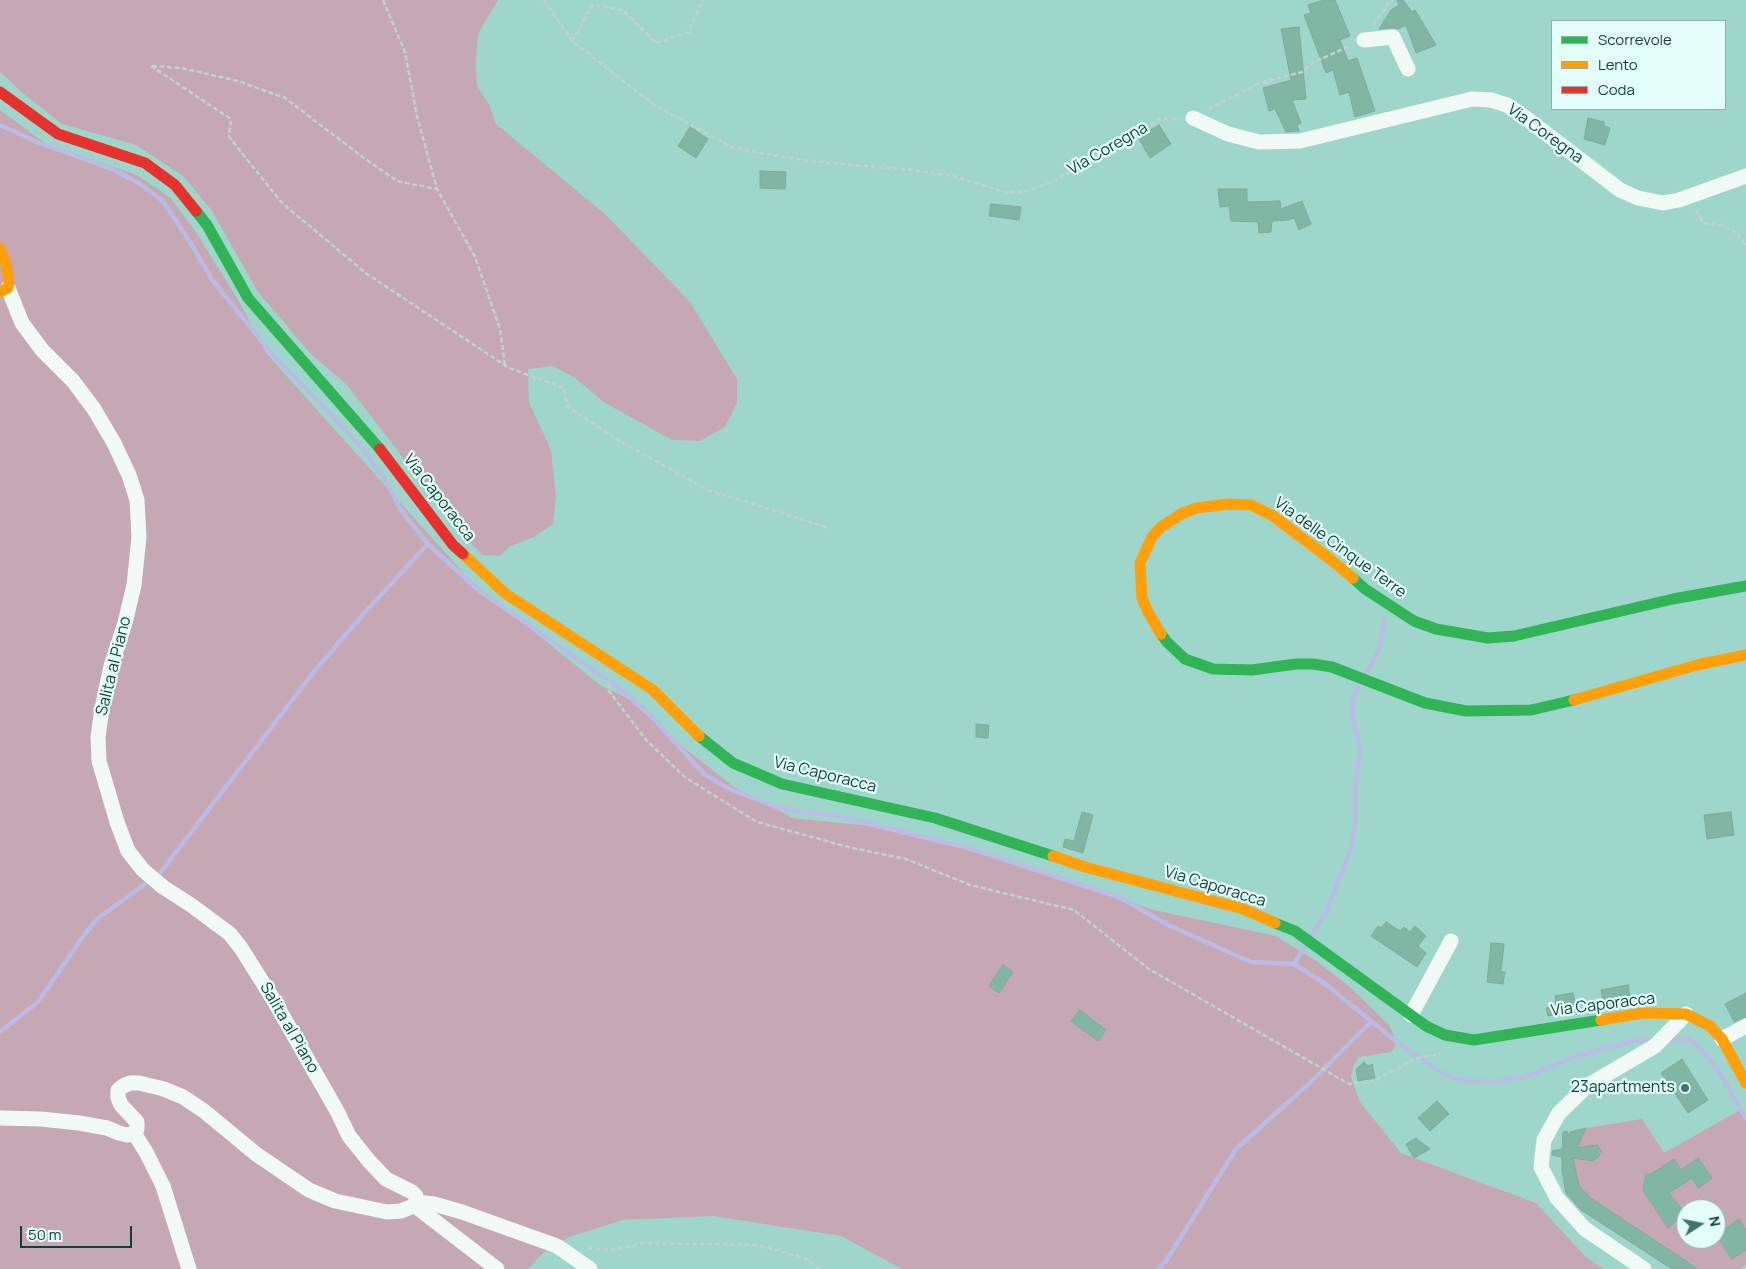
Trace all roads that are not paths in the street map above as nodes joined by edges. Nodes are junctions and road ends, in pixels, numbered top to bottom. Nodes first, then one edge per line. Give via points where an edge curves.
1 (1364, 40) road end
2 (1408, 68) dead end
3 (0, 92) edge
4 (1193, 118) road end
5 (1746, 176) edge
6 (0, 248) edge
7 (4, 290) edge
8 (1746, 586) edge
9 (1746, 655) edge
10 (1451, 941) dead end
11 (1686, 1014) junction
12 (1411, 1015) junction
13 (1746, 1026) edge
14 (1722, 1039) junction
15 (1746, 1083) edge
16 (0, 1118) edge
17 (134, 1133) junction
18 (415, 1204) junction
19 (188, 1269) edge
20 (497, 1269) edge
21 (590, 1269) edge
22 (1644, 1269) edge

1 - 2 street via 1393,37
3 - 12 street, Via Caporacca via 58,134 145,163 175,185 207,226 248,298 372,438 453,546 506,594 653,690 704,740 733,763 782,784 935,818 1085,867 1243,910 1295,931
4 - 5 street, Via Coregna via 1228,134 1259,142 1300,141 1472,99 1491,100 1507,105 1620,190 1638,198 1662,203 1679,200
6 - 7 street via 9,275
7 - 18 street, Salita al Piano via 42,350 73,381 94,409 126,467 137,500 139,537 134,585 111,666 98,737 99,762 128,851 163,887 230,934 273,999 350,1136 386,1178 416,1196
8 - 9 street, Via delle Cinque Terre via 1532,633 1488,638 1436,629 1414,621 1365,589 1273,516 1251,505 1229,504 1183,512 1152,537 1140,563 1142,598 1148,612 1167,642 1185,659 1196,664 1237,670 1296,664 1323,666 1425,703 1466,711 1531,710
10 - 12 street
11 - 12 street, Via Caporacca via 1643,1013 1474,1040 1445,1035
11 - 14 street, Via Caporacca via 1710,1026
11 - 22 street via 1656,1046 1587,1086 1559,1113 1544,1140 1542,1167 1557,1198 1585,1229
13 - 14 street
14 - 15 street, Via Caporacca
16 - 17 street via 79,1123 119,1133
17 - 18 street via 138,1129 137,1122 122,1105 118,1090 138,1083 164,1089 204,1111 256,1154 309,1190 335,1201 387,1212 401,1211
17 - 19 street via 163,1186
18 - 20 street, Salita al Piano
18 - 21 street via 434,1204 462,1212 557,1246

